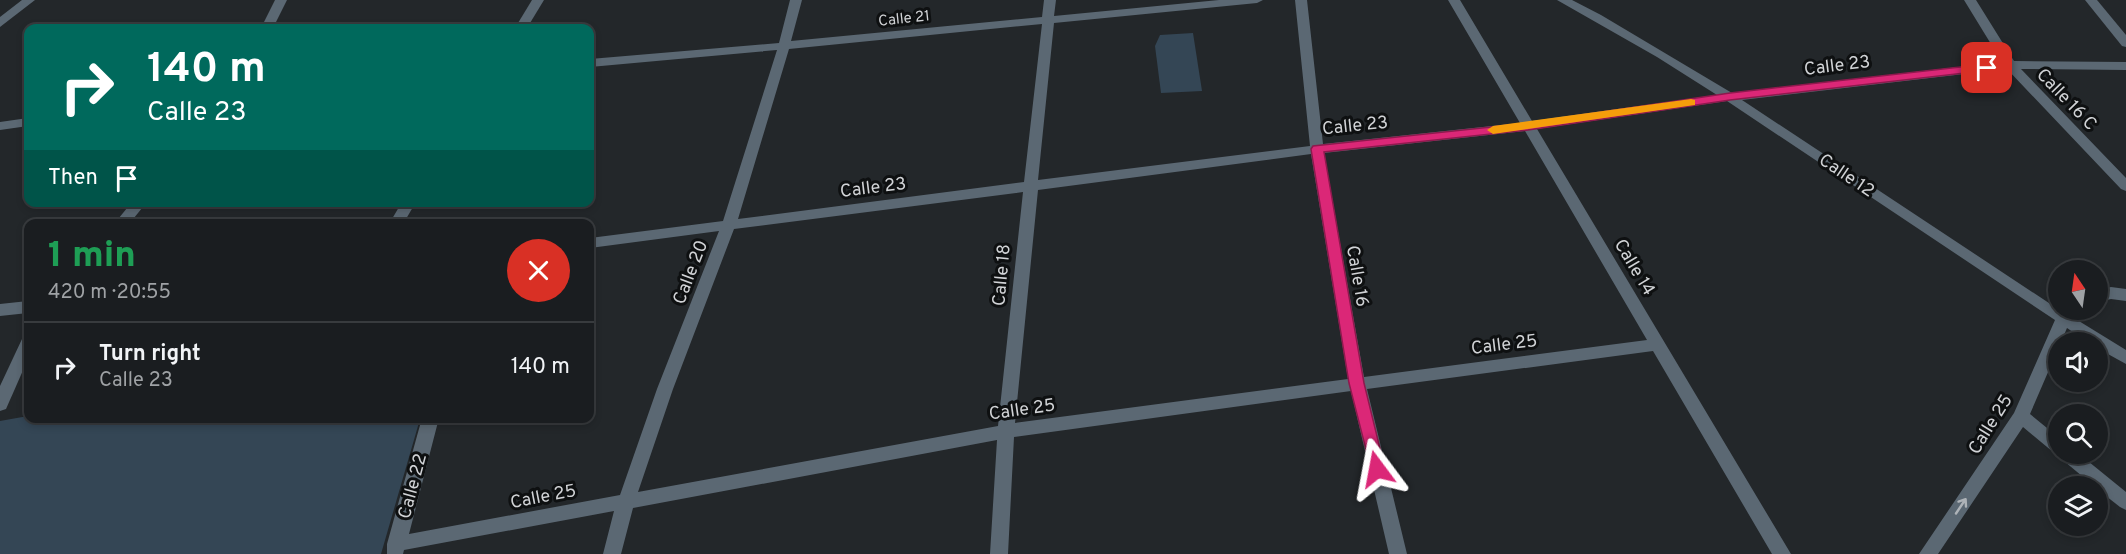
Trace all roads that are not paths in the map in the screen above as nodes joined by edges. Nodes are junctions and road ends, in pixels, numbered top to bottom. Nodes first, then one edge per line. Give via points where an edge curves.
1 (29, 0) edge
2 (281, 0) edge
3 (538, 0) edge
4 (796, 0) edge
5 (1050, 0) edge
6 (1257, 0) edge
7 (1301, 0) edge
8 (1454, 0) edge
9 (1563, 0) edge
10 (1970, 0) edge
11 (2091, 0) edge
12 (1049, 19) junction
13 (0, 23) edge
14 (269, 24) edge
15 (523, 24) edge
16 (2126, 43) edge
17 (784, 48) junction
18 (594, 63) edge
19 (2010, 65) junction
20 (2126, 66) edge
21 (1730, 97) junction
22 (24, 123) edge
23 (0, 126) edge
24 (1528, 126) junction
25 (1317, 149) junction
26 (2126, 186) edge
27 (1029, 187) junction
28 (136, 207) edge
29 (125, 219) edge
30 (729, 225) junction
31 (594, 242) edge
32 (2108, 294) edge
33 (2126, 296) edge
34 (2048, 301) edge
35 (24, 307) edge
36 (0, 310) edge
37 (2065, 320) edge
38 (2076, 320) edge
39 (1659, 344) junction
40 (24, 352) edge
41 (2126, 358) edge
42 (1357, 383) junction
43 (0, 404) edge
44 (2021, 416) junction
45 (430, 423) edge
46 (1006, 431) junction
47 (2048, 439) edge
48 (2079, 464) edge
49 (625, 500) junction
50 (2126, 502) edge
51 (395, 549) edge
52 (612, 554) edge
53 (999, 554) edge
54 (1398, 554) edge
55 (1782, 554) edge
56 (1928, 554) edge

1 - 13 street
2 - 14 street
3 - 15 street
4 - 17 street, Calle 20
5 - 12 street, Calle 18
6 - 12 street, Calle 21
7 - 25 street, Calle 16
8 - 24 street, Calle 14
9 - 21 street, Calle 12
10 - 19 street, Calle 16 C
11 - 16 street
12 - 17 street, Calle 21
12 - 27 street, Calle 18
17 - 18 street, Calle 21
17 - 30 street, Calle 20
19 - 20 street, Calle 23
19 - 21 street, Calle 23
19 - 26 street, Calle 16 C
21 - 24 street, Calle 23
21 - 34 street, Calle 12
22 - 23 street
24 - 25 street, Calle 23
24 - 39 street, Calle 14
25 - 27 street, Calle 23
25 - 42 street, Calle 16
27 - 30 street, Calle 23
27 - 46 street, Calle 18
28 - 29 street
30 - 31 street, Calle 23
30 - 49 street, Calle 20
32 - 33 street
35 - 36 street
37 - 44 street, Calle 25
38 - 41 street, Calle 12
39 - 42 street, Calle 25
39 - 55 street, Calle 14
40 - 43 street
42 - 46 street, Calle 25
42 - 54 street, Calle 16
44 - 47 street
56 -> 44 street, Calle 25
45 - 51 street, Calle 22
46 - 49 street, Calle 25
46 - 53 street, Calle 18
48 - 50 street
49 - 51 street, Calle 25
49 - 52 street, Calle 20

